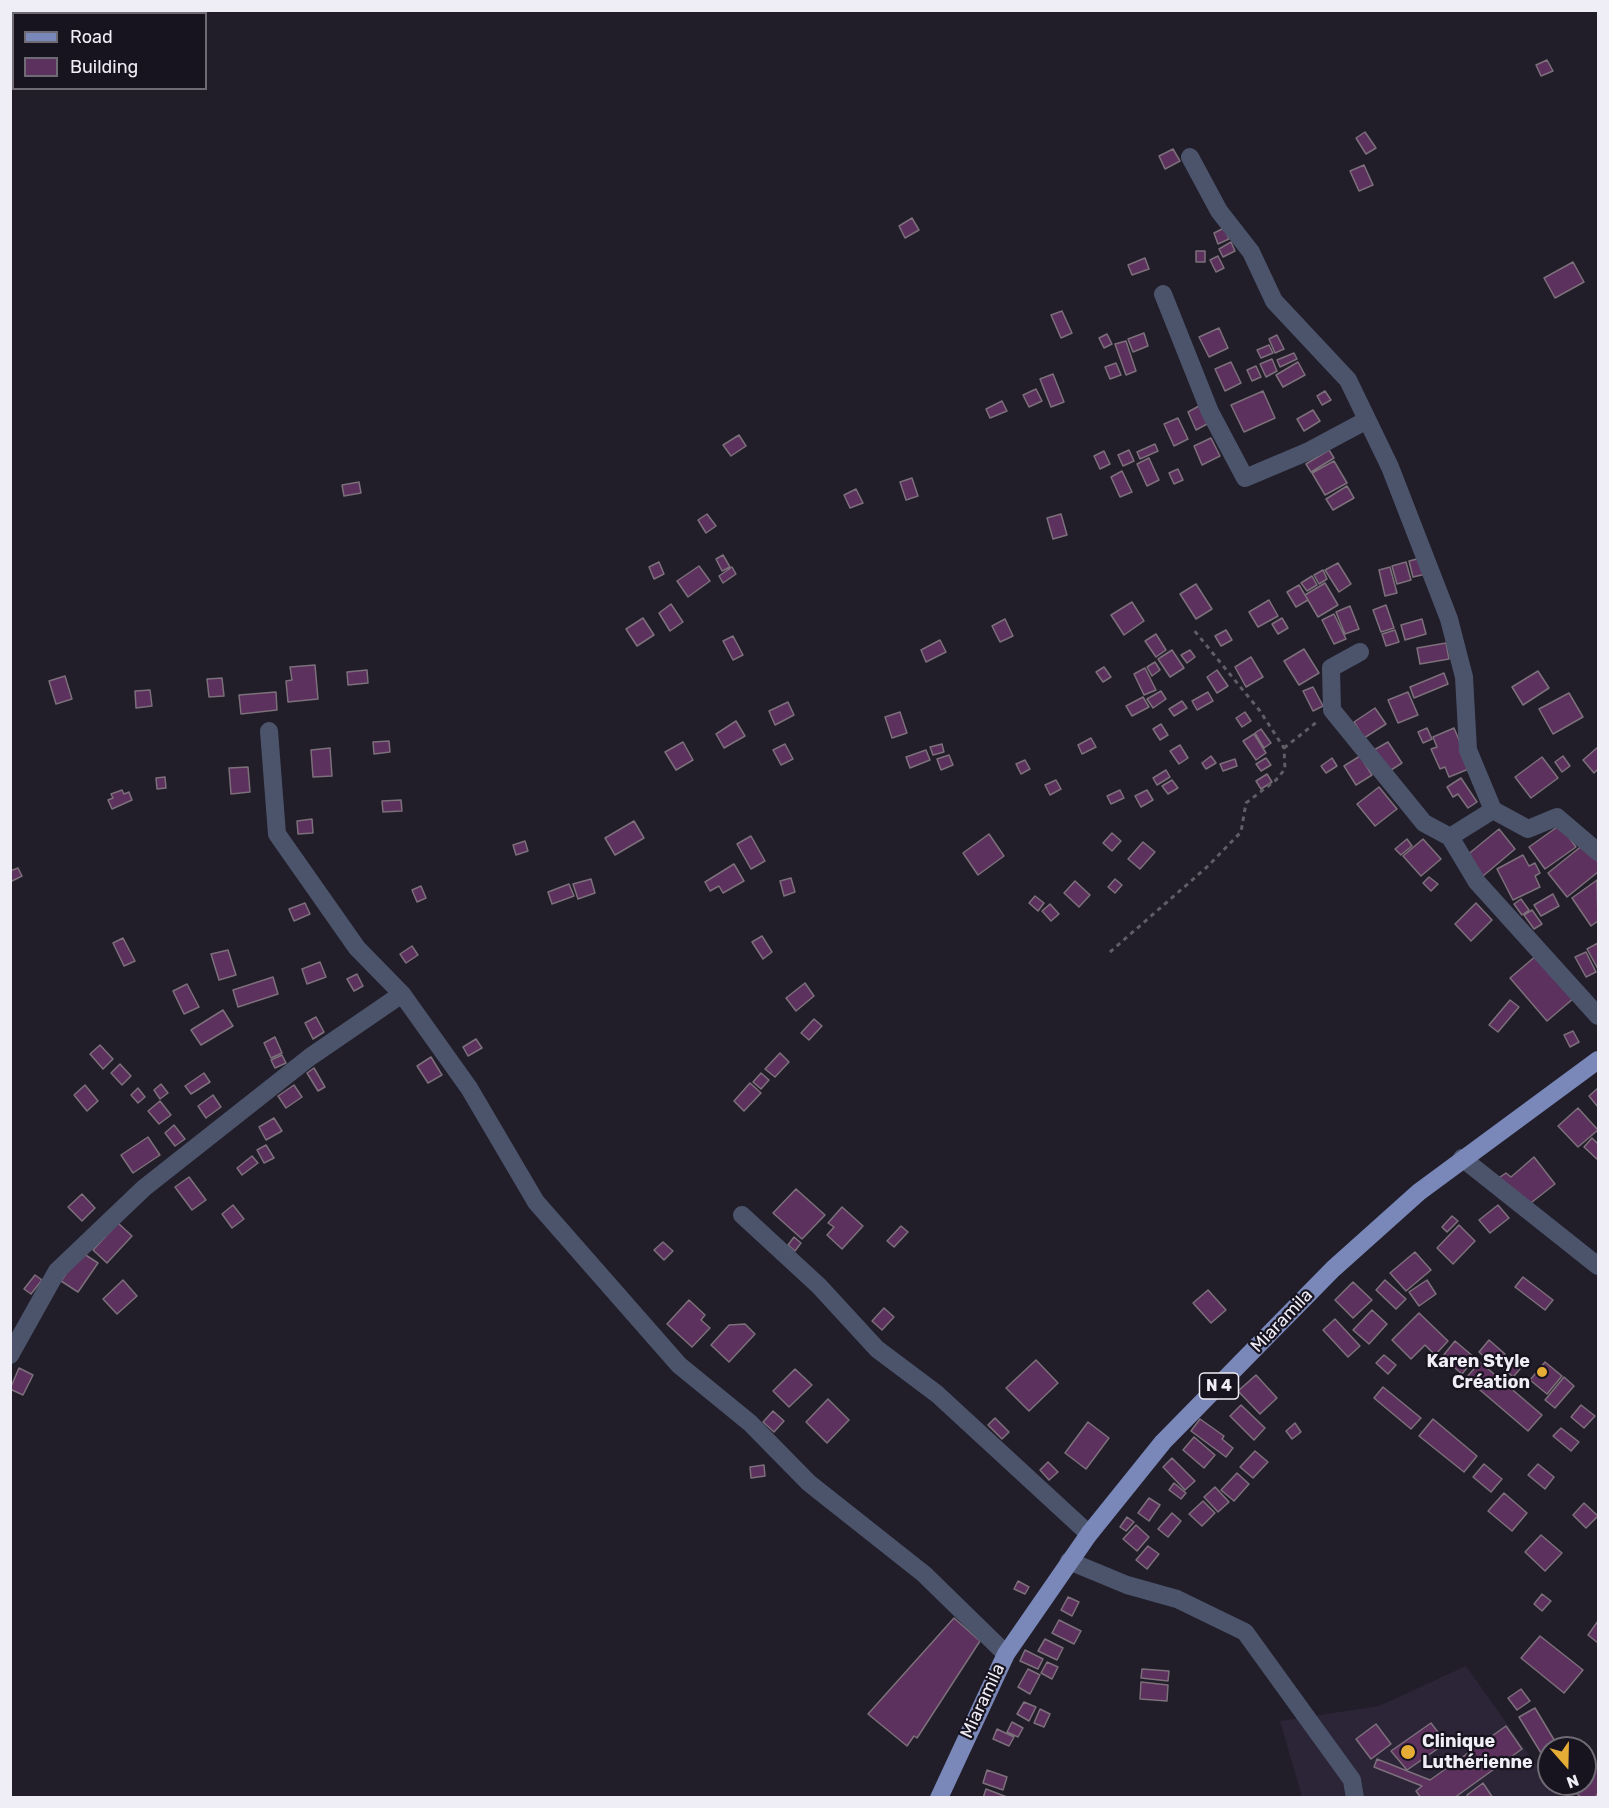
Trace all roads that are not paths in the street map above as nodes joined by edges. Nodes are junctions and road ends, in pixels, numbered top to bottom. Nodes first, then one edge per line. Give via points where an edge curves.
1 (1190, 157) dead end
2 (1164, 294) dead end
3 (1367, 420) junction
4 (1360, 652) dead end
5 (269, 731) dead end
6 (1493, 810) junction
7 (1450, 837) junction
8 (1599, 852) edge
9 (402, 994) junction
10 (1599, 1016) edge
11 (1597, 1065) edge
12 (1462, 1158) junction
13 (742, 1215) dead end
14 (1599, 1266) edge
15 (10, 1355) edge
16 (1089, 1534) junction
17 (1068, 1561) junction
18 (1006, 1654) junction
19 (939, 1797) edge
20 (1355, 1797) edge

1 - 3 street via 1219,211 1251,252 1274,301 1348,380
2 - 3 street via 1210,412 1245,478 1309,452
3 - 6 street via 1390,467 1449,620 1464,677 1468,750
4 - 7 street via 1331,668 1332,710 1424,824
5 - 9 street via 277,834 357,948
6 - 7 street
6 - 8 street via 1528,829 1557,817
7 - 10 street via 1477,882
9 - 15 street via 301,1064 144,1188 57,1271
9 - 18 street via 469,1088 536,1202 679,1365 750,1423 809,1483 924,1574
11 - 12 main road, Miaramila / N 4
12 - 14 street
12 - 16 main road, Miaramila / N 4 via 1333,1269 1163,1442
13 - 16 street via 819,1286 877,1349 937,1394
16 - 17 main road, Miaramila / N 4
17 - 18 main road, Miaramila / N 4
17 - 20 street via 1127,1585 1177,1599 1245,1632 1352,1780
18 - 19 main road, Miaramila / N 4

